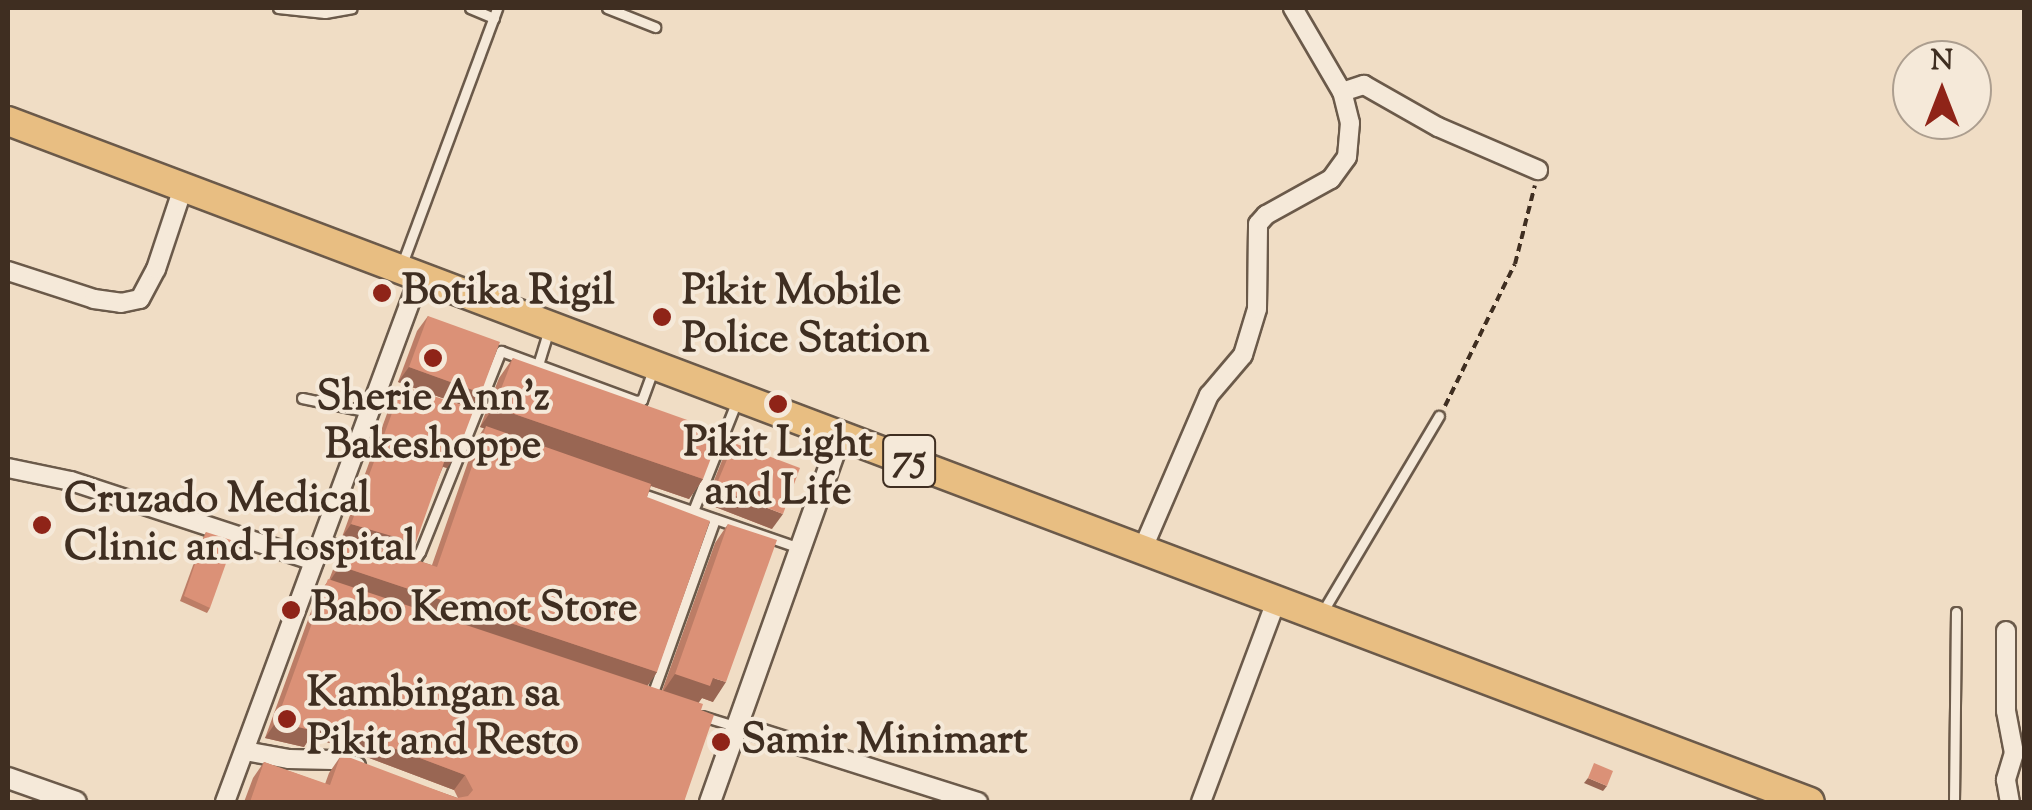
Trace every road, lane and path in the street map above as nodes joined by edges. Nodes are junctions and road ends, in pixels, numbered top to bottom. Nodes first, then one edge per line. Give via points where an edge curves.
1 (278, 8) edge
2 (352, 8) edge
3 (470, 8) edge
4 (607, 8) edge
5 (1293, 8) edge
6 (495, 13) edge
7 (656, 27) dead end
8 (1342, 92) junction
9 (8, 121) edge
10 (1538, 170) joint
11 (183, 188) junction
12 (8, 271) edge
13 (409, 275) junction
14 (550, 328) junction
15 (538, 364) junction
16 (654, 368) junction
17 (302, 398) dead end
18 (738, 399) junction
19 (369, 412) junction
20 (459, 413) edge
21 (1439, 416) joint
22 (474, 418) junction
23 (470, 432) junction
24 (840, 436) junction
25 (489, 438) edge
26 (8, 468) edge
27 (630, 489) edge
28 (692, 512) junction
29 (714, 519) junction
30 (322, 540) junction
31 (800, 548) junction
32 (1143, 548) junction
33 (374, 556) edge
34 (314, 561) junction
35 (391, 561) edge
36 (1277, 600) junction
37 (1956, 612) dead end
38 (1320, 616) junction
39 (2006, 631) dead end
40 (634, 695) edge
41 (650, 701) junction
42 (668, 706) edge
43 (685, 711) edge
44 (738, 726) junction
45 (244, 751) junction
46 (374, 774) edge
47 (8, 778) edge
48 (966, 801) edge
49 (76, 802) edge
50 (226, 802) edge
51 (710, 802) edge
52 (1202, 802) edge
53 (1810, 802) edge
54 (1954, 802) edge
55 (2010, 802) edge

1 - 2 lane
3 - 6 lane
4 - 7 lane
5 - 8 street
6 - 13 lane
8 - 10 street via 1364,85
8 - 32 street via 1350,123 1347,156 1331,179 1258,224 1257,309 1242,355 1208,395
9 - 11 highway, 75
10 - 21 path via 1515,264
11 - 12 street via 140,299 94,299
11 - 13 highway, 75
13 - 14 highway, 75
13 - 19 street via 388,387
14 - 15 lane
14 - 16 highway, 75
15 - 16 lane via 636,401
15 - 22 lane via 501,351
16 - 18 highway, 75
17 - 19 lane
18 - 24 highway, 75
18 - 28 lane
19 - 30 street
20 - 22 lane
21 - 38 lane
22 - 23 lane
23 - 25 lane
23 - 35 lane via 416,559 407,565
24 - 31 street
24 - 32 highway, 75
26 - 34 street via 72,481
27 - 28 lane
28 - 29 lane
29 - 31 lane
29 - 41 lane
30 - 33 lane
30 - 34 street
31 - 44 street
32 - 36 highway, 75
34 - 45 street via 314,585
36 - 38 highway, 75
36 - 52 street
37 - 54 lane
38 - 53 highway, 75
39 - 55 street via 2006,712 2014,754 2006,780
40 - 41 lane
41 - 42 lane
43 - 44 lane
44 - 48 street
44 - 51 street
45 - 46 street via 333,760
45 - 50 street
47 - 49 street

